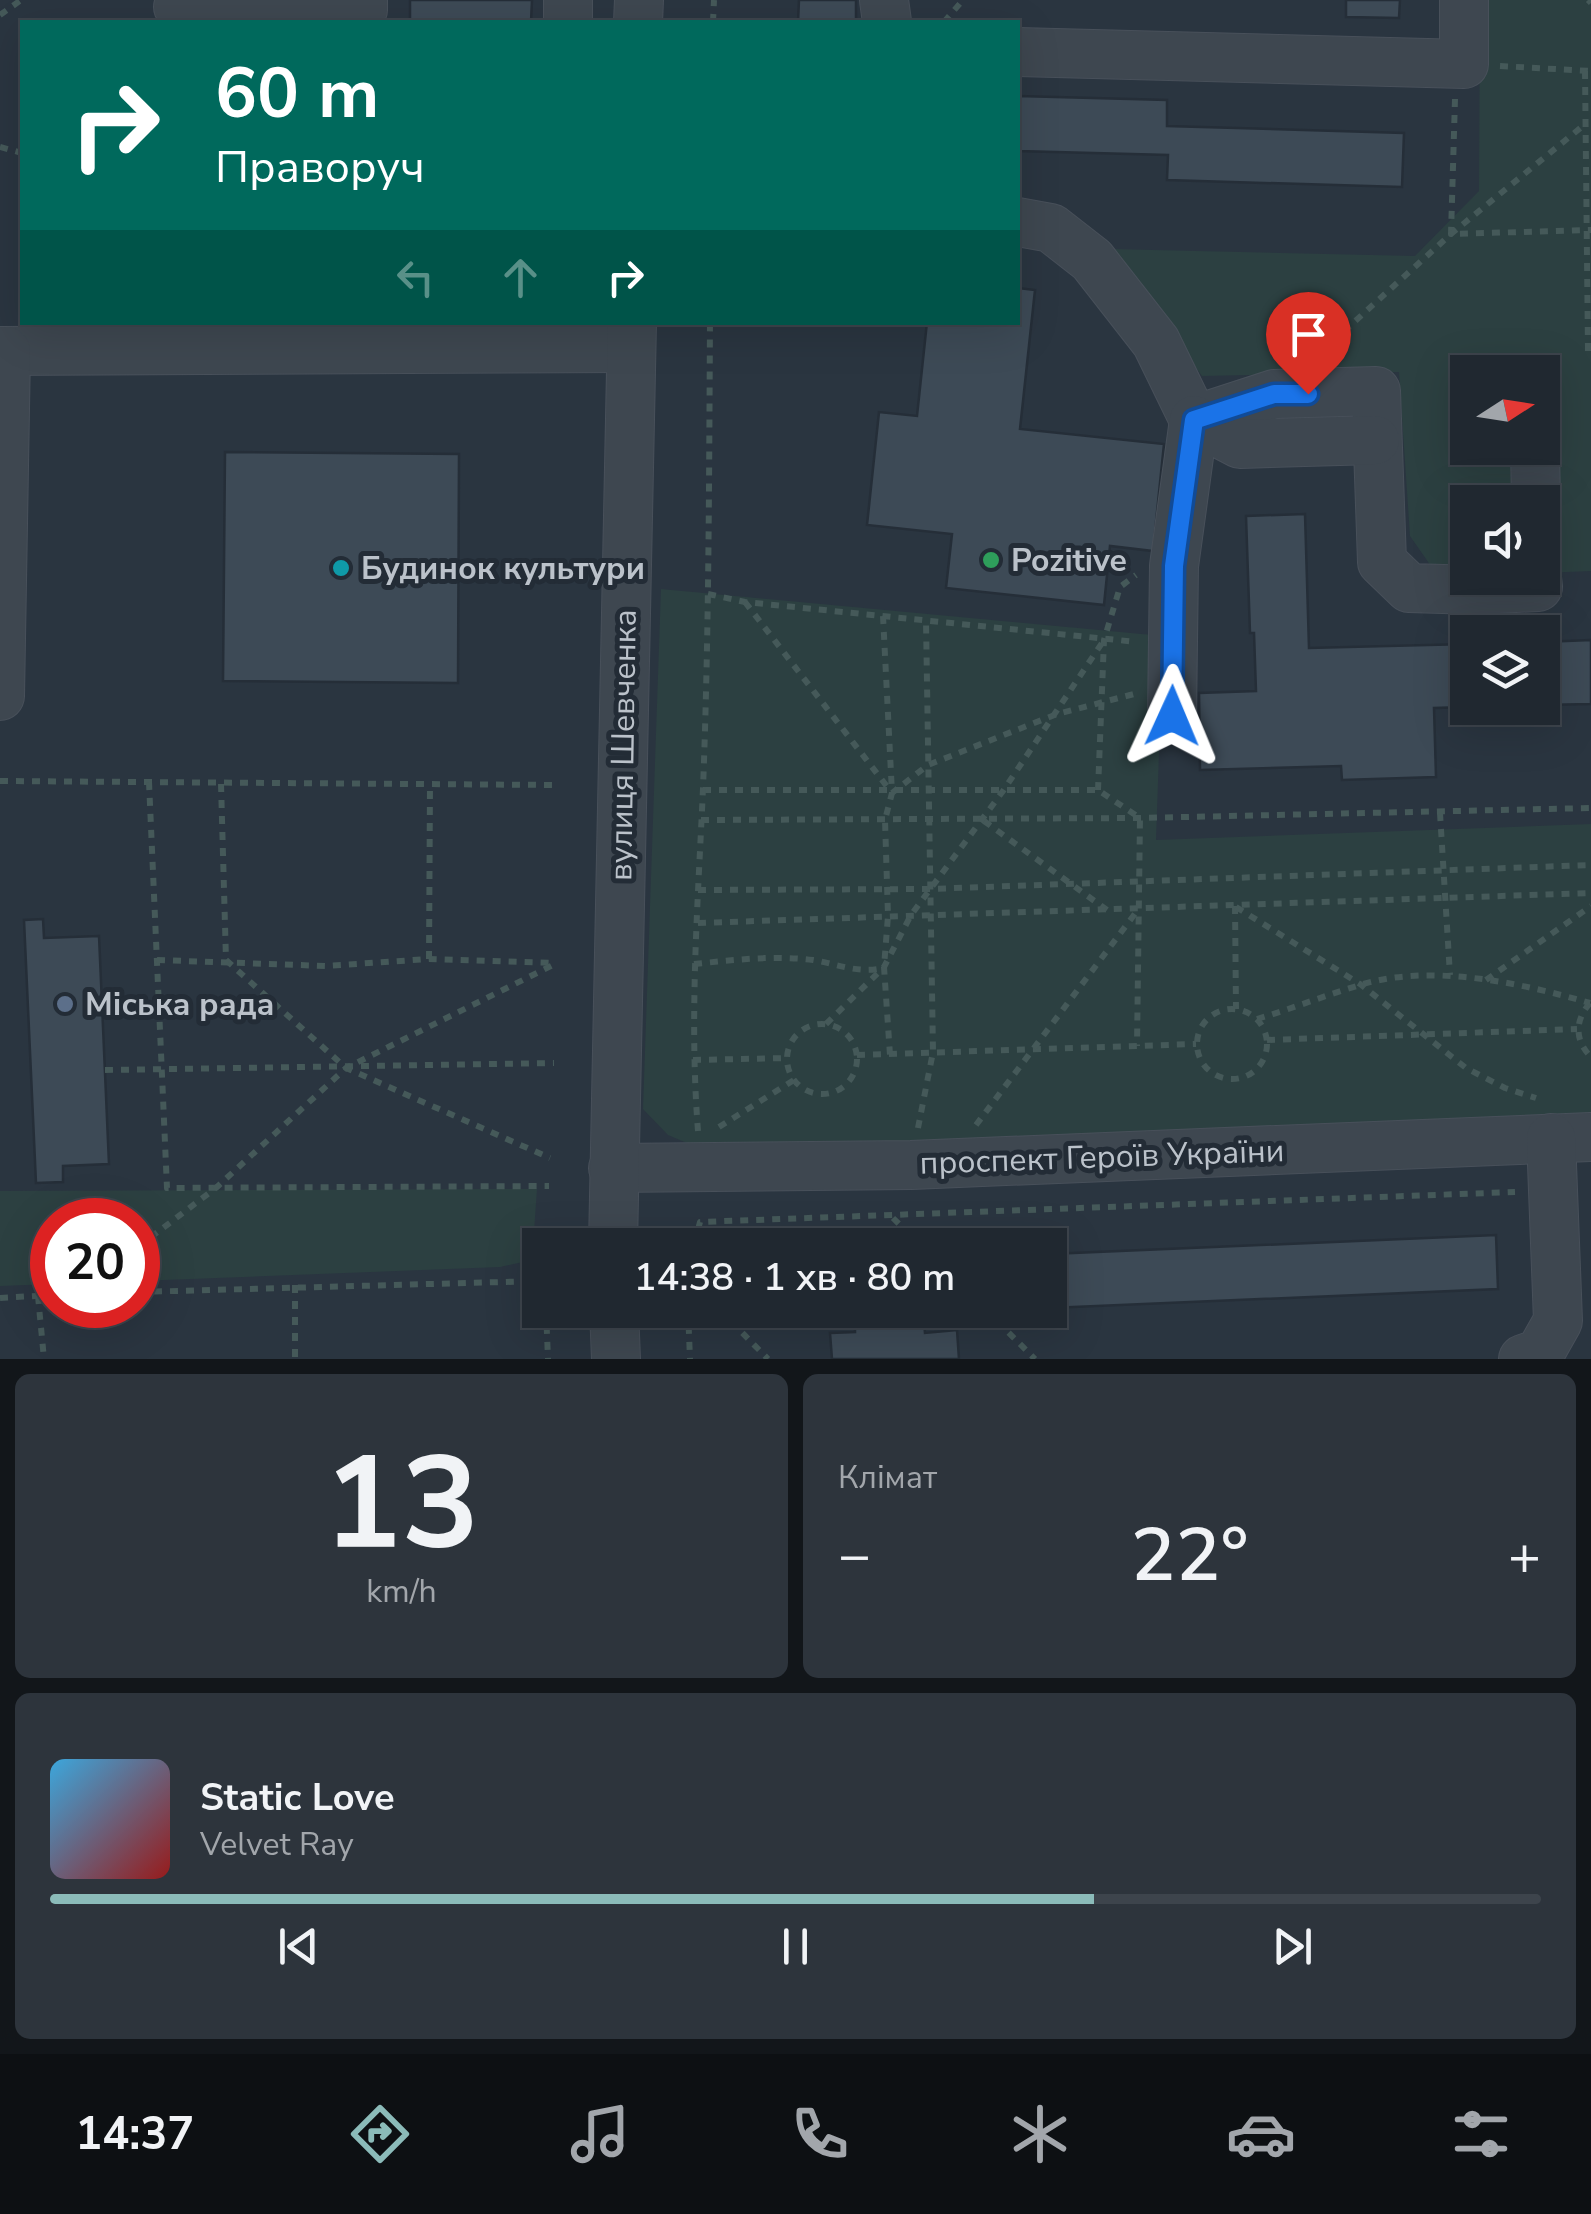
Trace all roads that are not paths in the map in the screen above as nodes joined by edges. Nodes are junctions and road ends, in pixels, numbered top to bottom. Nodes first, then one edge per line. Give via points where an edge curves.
1 (363, 0) edge
2 (1464, 0) edge
3 (179, 10) edge
4 (1020, 52) edge
5 (1020, 222) edge
6 (631, 335) edge
7 (3, 351) edge
8 (1194, 420) junction
9 (2, 451) edge
10 (1450, 589) edge
11 (1173, 682) road end
12 (0, 696) edge
13 (1562, 1126) edge
14 (613, 1168) junction
15 (613, 1228) edge
16 (615, 1328) edge
17 (616, 1359) edge
18 (1524, 1359) edge

1 - 3 street via 363,10
2 - 4 street via 1460,64
5 - 8 street via 1051,228 1092,260 1156,342
6 - 7 street
6 - 14 street, вулиця Шевченка
7 - 9 street
8 - 10 street via 1274,394 1376,392 1382,562 1410,588
8 - 11 street via 1174,566
9 - 12 street
13 - 14 street, проспект Героїв України via 912,1165
13 - 18 street via 1552,1190 1558,1320 1540,1353
14 - 15 street, вулиця Шевченка
16 - 17 street

